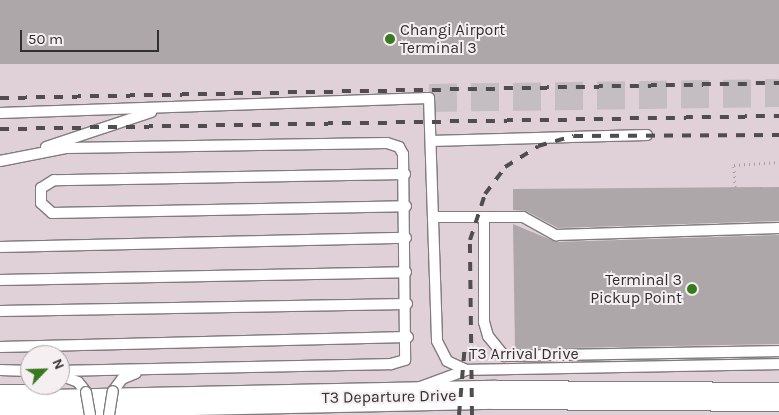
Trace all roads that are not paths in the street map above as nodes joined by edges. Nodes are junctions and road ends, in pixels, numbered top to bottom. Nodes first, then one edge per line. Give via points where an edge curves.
1 (162, 108) junction
2 (0, 113) edge
3 (647, 135) dead end
4 (431, 140) junction
5 (14, 157) junction
6 (0, 161) edge
7 (405, 174) junction
8 (406, 206) junction
9 (433, 217) junction
10 (484, 217) junction
11 (779, 228) edge
12 (406, 238) junction
13 (0, 247) edge
14 (406, 272) junction
15 (0, 280) edge
16 (407, 304) junction
17 (0, 311) edge
18 (408, 337) junction
19 (0, 347) edge
20 (779, 351) edge
21 (779, 364) edge
22 (0, 370) edge
23 (147, 370) junction
24 (466, 370) junction
25 (20, 371) edge
26 (70, 371) edge
27 (70, 379) edge
28 (0, 390) edge
29 (388, 397) junction
30 (779, 397) edge
31 (84, 403) edge
32 (0, 405) edge
33 (109, 415) edge

1 - 2 lane
1 - 4 lane, T3 Arrival Drive via 430,98
1 - 5 lane
3 - 4 lane
4 - 9 lane, T3 Arrival Drive
5 - 6 lane
5 - 7 lane via 66,148 388,143 399,147
7 - 8 lane
7 - 8 lane via 54,180 41,188 41,203 52,213
8 - 12 lane
9 - 10 lane
9 - 24 lane, T3 Arrival Drive via 437,341 446,361
10 - 11 lane via 523,217 556,235
10 - 20 lane via 484,322 488,336 504,356
12 - 13 lane
12 - 14 lane
14 - 15 lane
14 - 16 lane
16 - 17 lane
16 - 18 lane
18 - 19 lane
18 - 23 lane via 408,354 399,364
21 - 24 lane, T3 Arrival Drive
22 - 25 lane
23 - 26 lane
23 - 33 lane, bridge via 122,379 113,391
24 - 29 lane
27 - 31 lane via 78,382
28 - 31 lane via 38,390
29 - 30 main road, T3 Departure Drive
29 - 31 main road, T3 Departure Drive
31 - 32 main road, T3 Departure Drive

